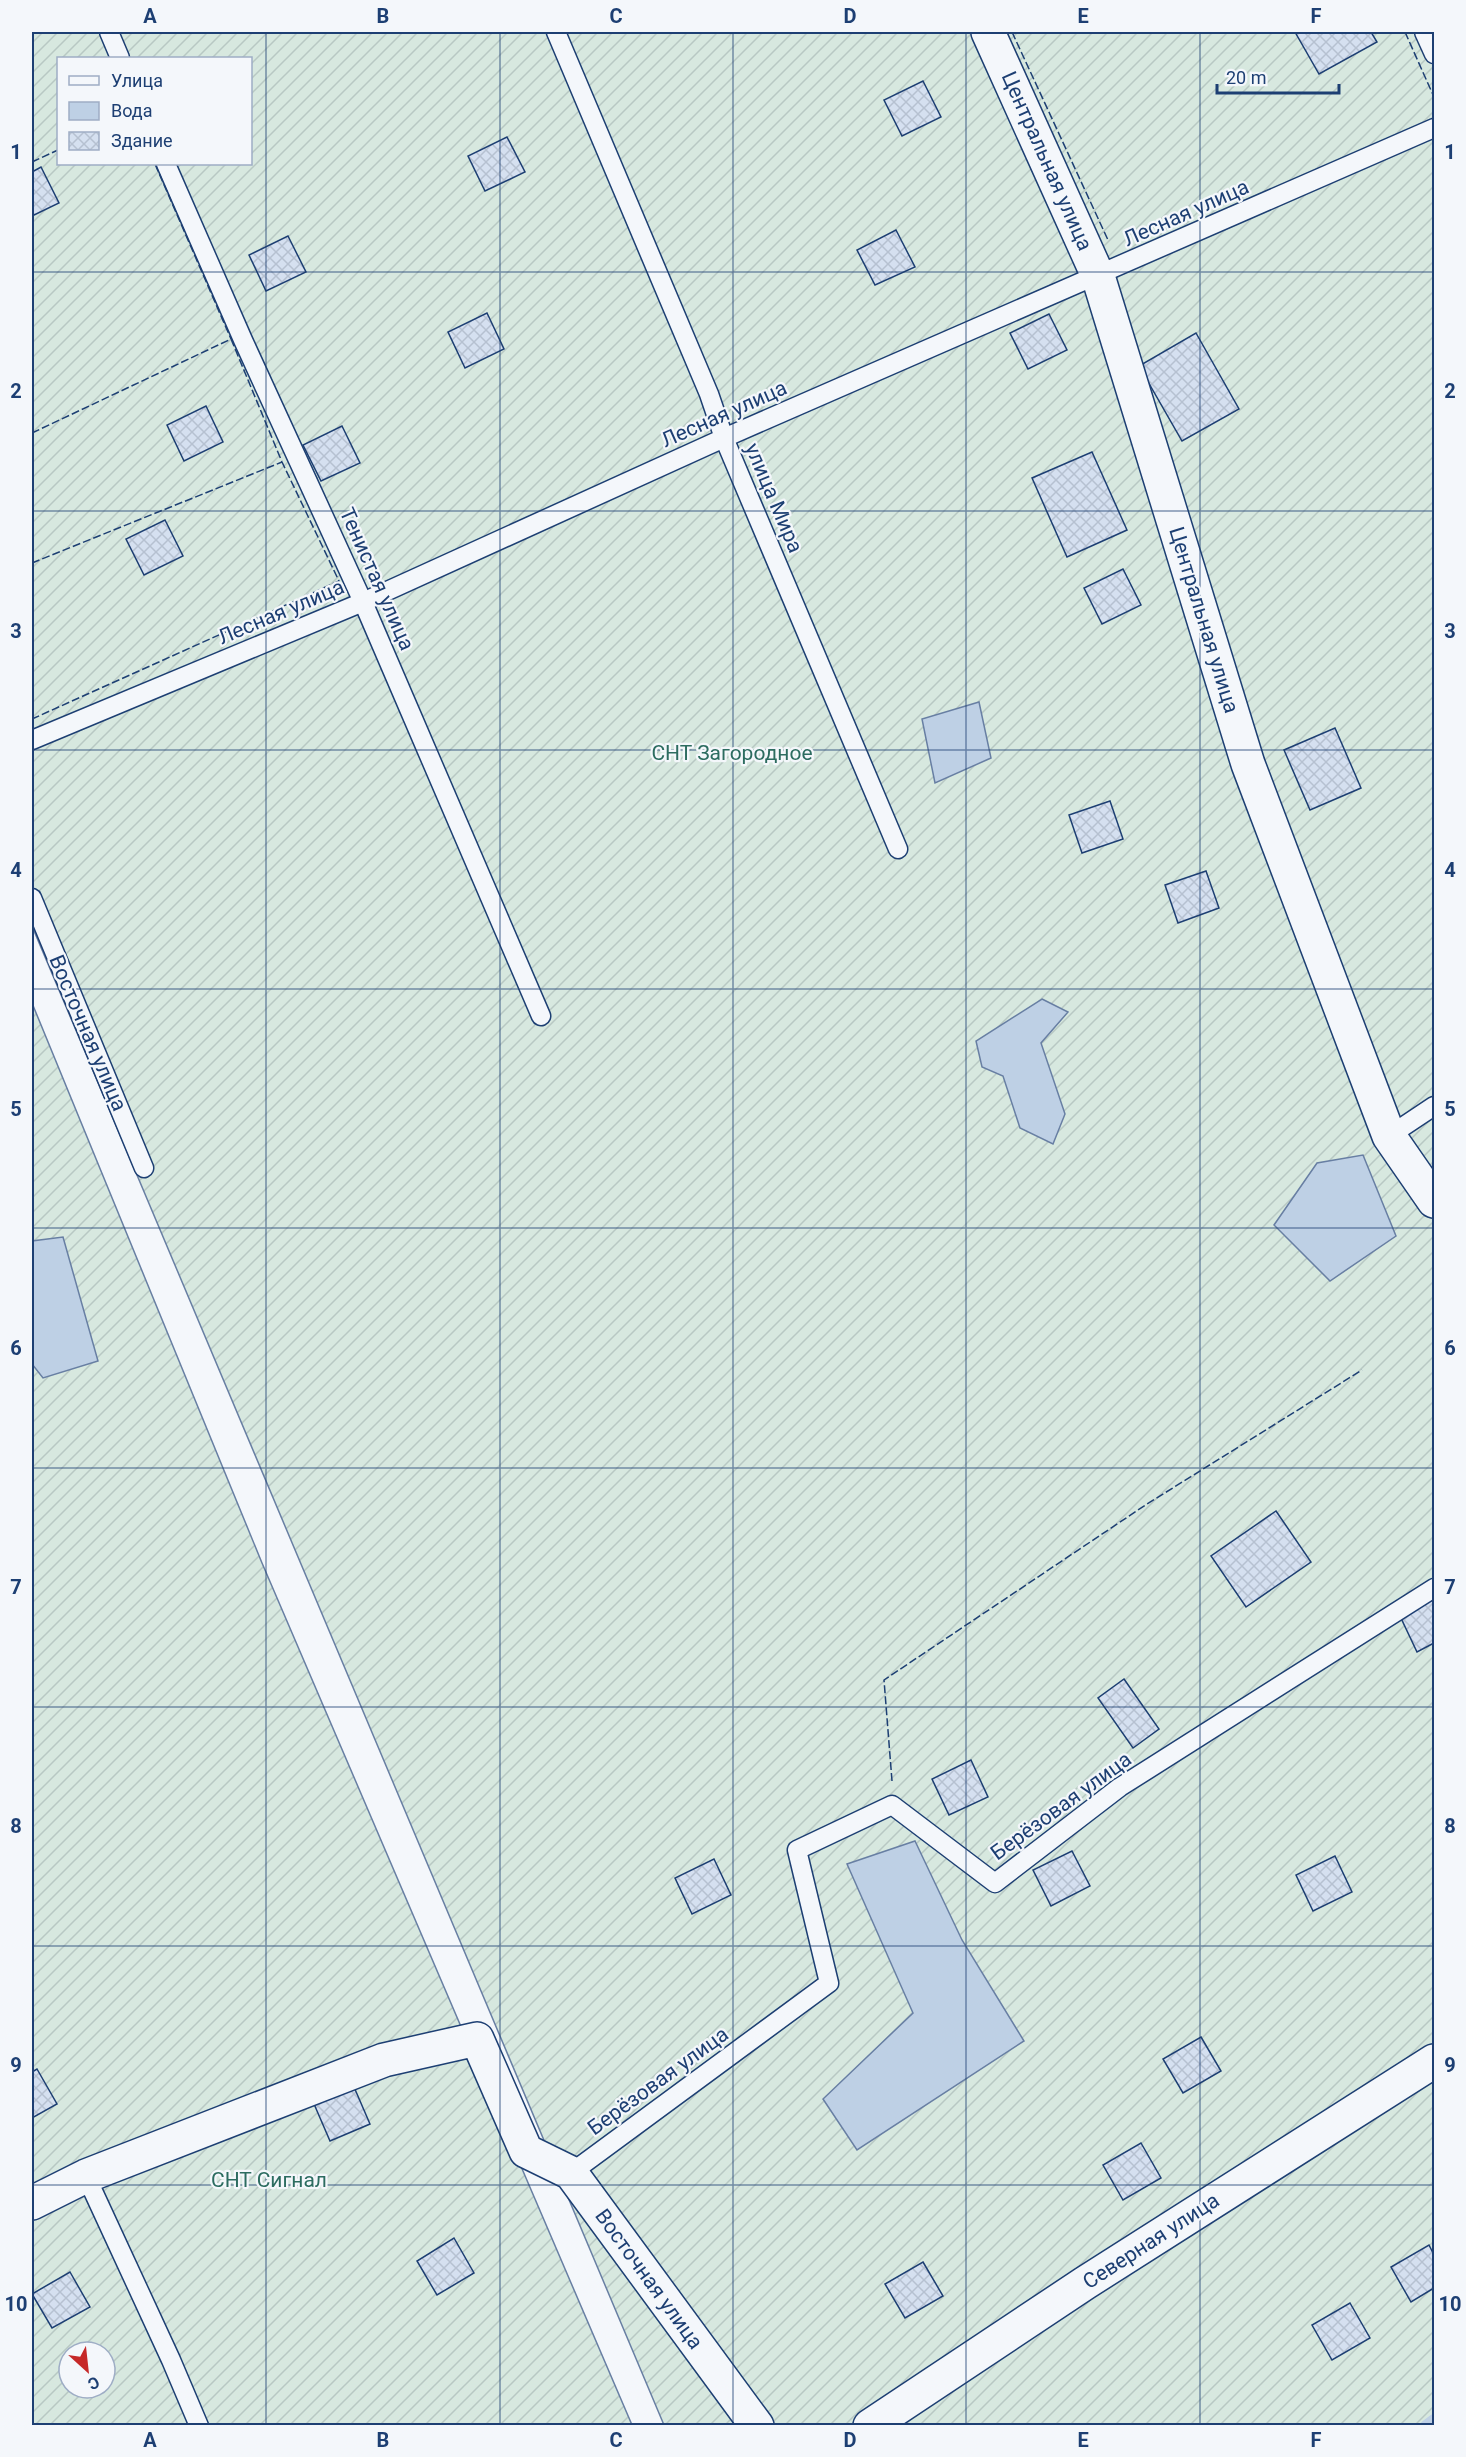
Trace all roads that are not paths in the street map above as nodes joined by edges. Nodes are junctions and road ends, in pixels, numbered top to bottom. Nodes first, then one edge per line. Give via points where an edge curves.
1 (109, 32) edge
2 (556, 32) edge
3 (988, 32) edge
4 (1425, 32) edge
5 (1434, 54) edge
6 (120, 57) edge
7 (1434, 128) edge
8 (166, 165) edge
9 (1098, 276) junction
10 (724, 438) junction
11 (363, 602) junction
12 (32, 740) edge
13 (898, 849) dead end
14 (32, 898) edge
15 (541, 1016) dead end
16 (1434, 1106) edge
17 (1389, 1136) junction
18 (144, 1168) dead end
19 (1434, 1202) edge
20 (1434, 1588) edge
21 (1434, 2061) edge
22 (571, 2173) junction
23 (86, 2176) junction
24 (32, 2203) edge
25 (199, 2426) edge
26 (757, 2426) edge
27 (870, 2426) edge

1 - 6 lane
2 - 10 lane, улица Мира
3 - 9 street, Центральная улица
4 - 5 lane
7 - 9 lane, Лесная улица
8 - 11 lane, Тенистая улица
9 - 10 lane, Лесная улица
9 - 17 street, Центральная улица via 1248,764
10 - 11 lane, Лесная улица
10 - 13 lane, улица Мира
11 - 12 lane, Лесная улица
11 - 15 lane, Тенистая улица
14 - 18 lane, Восточная улица
16 - 17 lane
17 - 19 street, Центральная улица
20 - 22 lane, Берёзовая улица via 1120,1787 995,1883 892,1805 797,1850 829,1983
21 - 27 street, Северная улица via 1095,2276
22 - 23 street, Восточная улица via 526,2151 477,2039 384,2060
22 - 26 street, Восточная улица
23 - 24 street
23 - 25 lane

